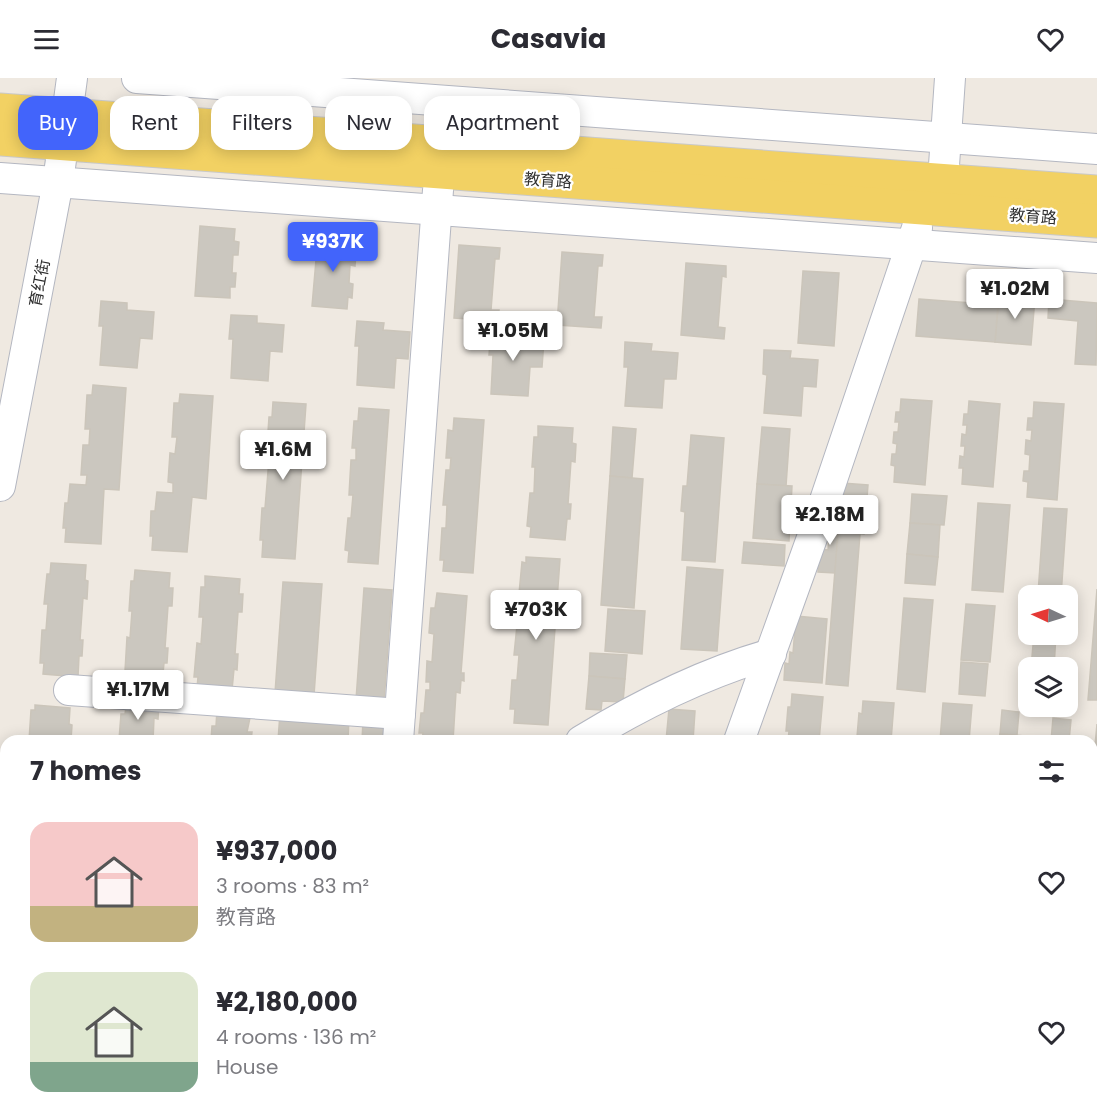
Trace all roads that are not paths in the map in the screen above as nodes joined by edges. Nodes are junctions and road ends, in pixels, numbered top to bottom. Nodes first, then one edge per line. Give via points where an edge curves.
1 (72, 78) edge
2 (137, 78) edge
3 (950, 78) edge
4 (309, 84) edge
5 (358, 86) edge
6 (70, 96) edge
7 (0, 110) edge
8 (18, 116) edge
9 (98, 132) edge
10 (98, 134) edge
11 (18, 137) edge
12 (946, 137) junction
13 (0, 139) edge
14 (1097, 149) edge
15 (62, 150) edge
16 (439, 172) junction
17 (0, 178) edge
18 (943, 180) junction
19 (58, 182) junction
20 (1097, 192) edge
21 (924, 208) junction
22 (436, 210) junction
23 (1097, 221) edge
24 (911, 245) junction
25 (1097, 258) edge
26 (0, 486) edge
27 (771, 654) junction
28 (69, 690) dead end
29 (399, 728) edge
30 (592, 735) edge
31 (741, 735) edge

1 - 6 street, 育红街
2 - 4 street
3 - 12 street
4 - 5 street
5 - 12 street
7 - 8 main road, 教育路
9 - 18 main road, 教育路
10 - 16 main road, 教育路
11 - 13 main road, 教育路
12 - 14 street
12 - 18 street
15 - 19 street, 育红街
16 - 21 main road, 教育路
16 - 22 street
17 - 19 street
18 - 20 main road, 教育路
19 - 22 street
19 - 26 street, 育红街
21 - 23 main road, 教育路
21 - 24 street
22 - 24 street
22 - 29 street
24 - 25 street
24 - 27 street
27 - 30 street via 678,689
27 - 31 street
28 - 29 street

